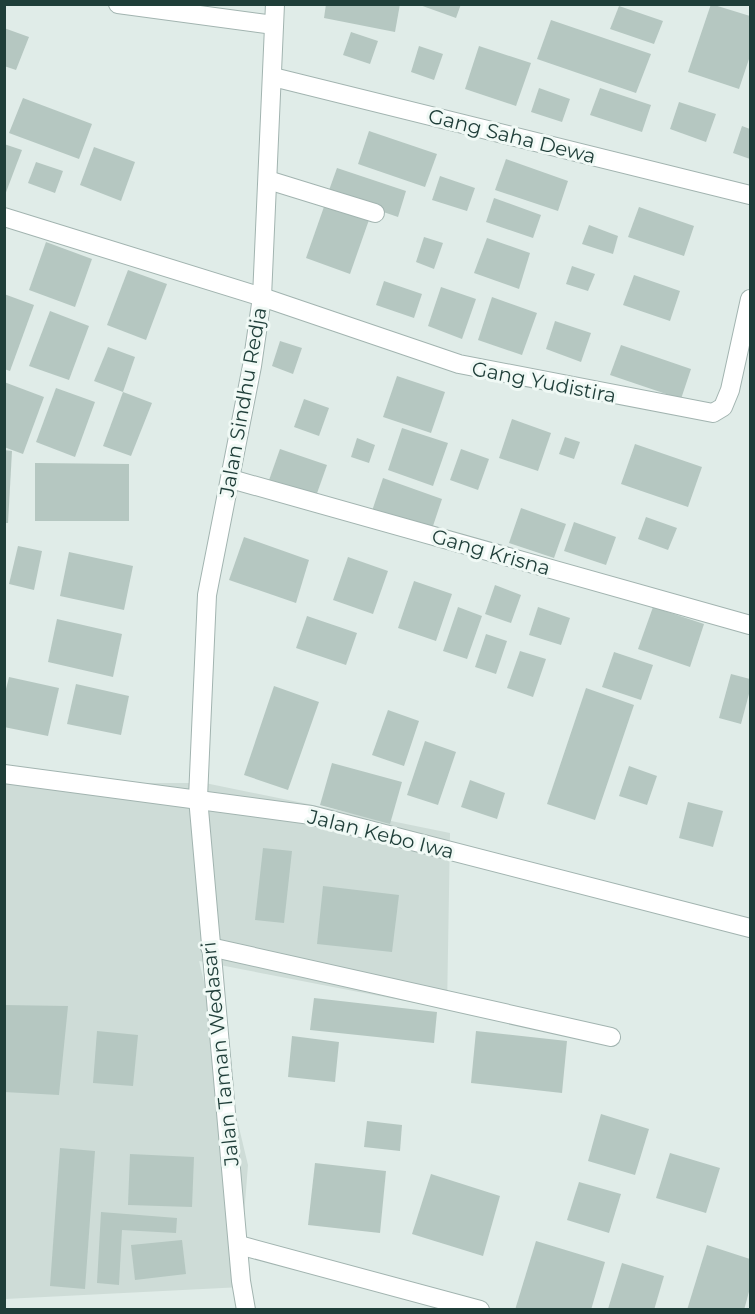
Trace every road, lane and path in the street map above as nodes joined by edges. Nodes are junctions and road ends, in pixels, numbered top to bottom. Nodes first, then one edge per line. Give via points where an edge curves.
1 (118, 4) edge
2 (275, 4) edge
3 (274, 25) junction
4 (273, 77) junction
5 (268, 180) junction
6 (750, 195) edge
7 (375, 213) dead end
8 (4, 217) edge
9 (262, 297) junction
10 (750, 299) edge
11 (748, 321) edge
12 (231, 479) junction
13 (750, 625) edge
14 (4, 774) edge
15 (198, 798) junction
16 (750, 928) edge
17 (210, 947) junction
18 (611, 1037) dead end
19 (239, 1245) junction
20 (246, 1310) edge
21 (480, 1310) edge

1 - 3 street
2 - 3 street, Jalan Sindhu Redja
3 - 4 street, Jalan Sindhu Redja
4 - 5 street, Jalan Sindhu Redja
4 - 6 street, Gang Saha Dewa
5 - 7 street
5 - 9 street, Jalan Sindhu Redja
8 - 9 street
9 - 11 street, Gang Yudistira via 459,364 713,413 723,407 730,390
9 - 12 street, Jalan Sindhu Redja
10 - 11 street, Gang Yudistira
12 - 13 street, Gang Krisna
12 - 15 street, Jalan Sindhu Redja via 207,594
14 - 15 street, Jalan Kebo Iwa
15 - 16 street, Jalan Kebo Iwa via 311,815
15 - 17 street, Jalan Taman Wedasari
17 - 18 street
17 - 19 street, Jalan Taman Wedasari
19 - 20 street, Jalan Taman Wedasari
19 - 21 street

